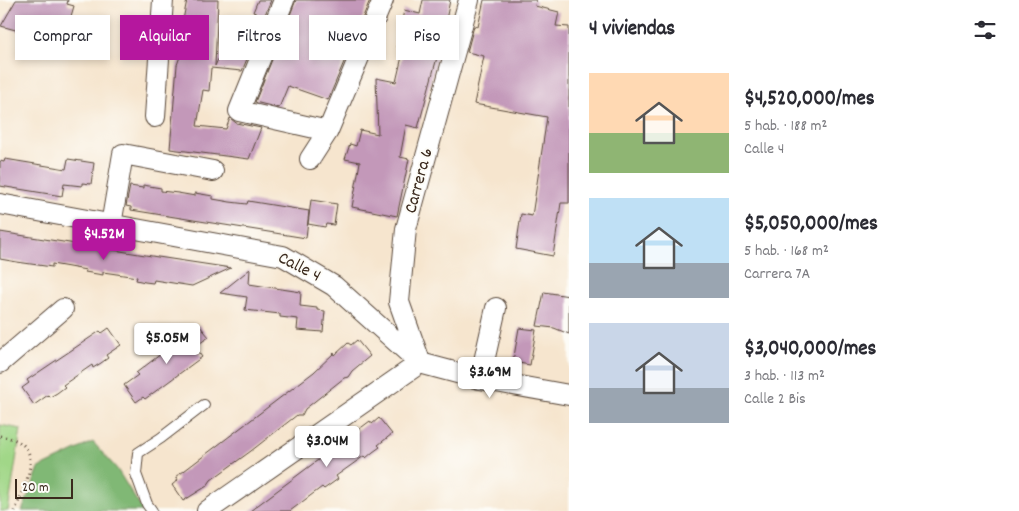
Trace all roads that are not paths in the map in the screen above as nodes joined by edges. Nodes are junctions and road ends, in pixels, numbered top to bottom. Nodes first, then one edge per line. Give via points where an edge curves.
1 (163, 0) edge
2 (284, 0) edge
3 (382, 0) edge
4 (469, 0) edge
5 (155, 117) dead end
6 (328, 131) junction
7 (310, 159) dead end
8 (212, 171) dead end
9 (0, 204) edge
10 (111, 225) junction
11 (496, 308) dead end
12 (63, 309) dead end
13 (420, 363) junction
14 (0, 364) edge
15 (480, 379) junction
16 (569, 395) edge
17 (204, 405) dead end
18 (152, 511) edge
19 (207, 511) edge

1 - 5 street
2 - 6 street via 239,111
3 - 6 street
4 - 13 street, Carrera 6 via 406,229 399,302
6 - 7 street
8 - 10 street via 123,154
9 - 10 street, Calle 4
10 - 13 street, Calle 4 via 283,256 334,286
11 - 15 street
12 - 14 street
13 - 15 street, Calle 4
13 - 19 street
15 - 16 street, Calle 4
17 - 18 lane via 138,453 136,474

